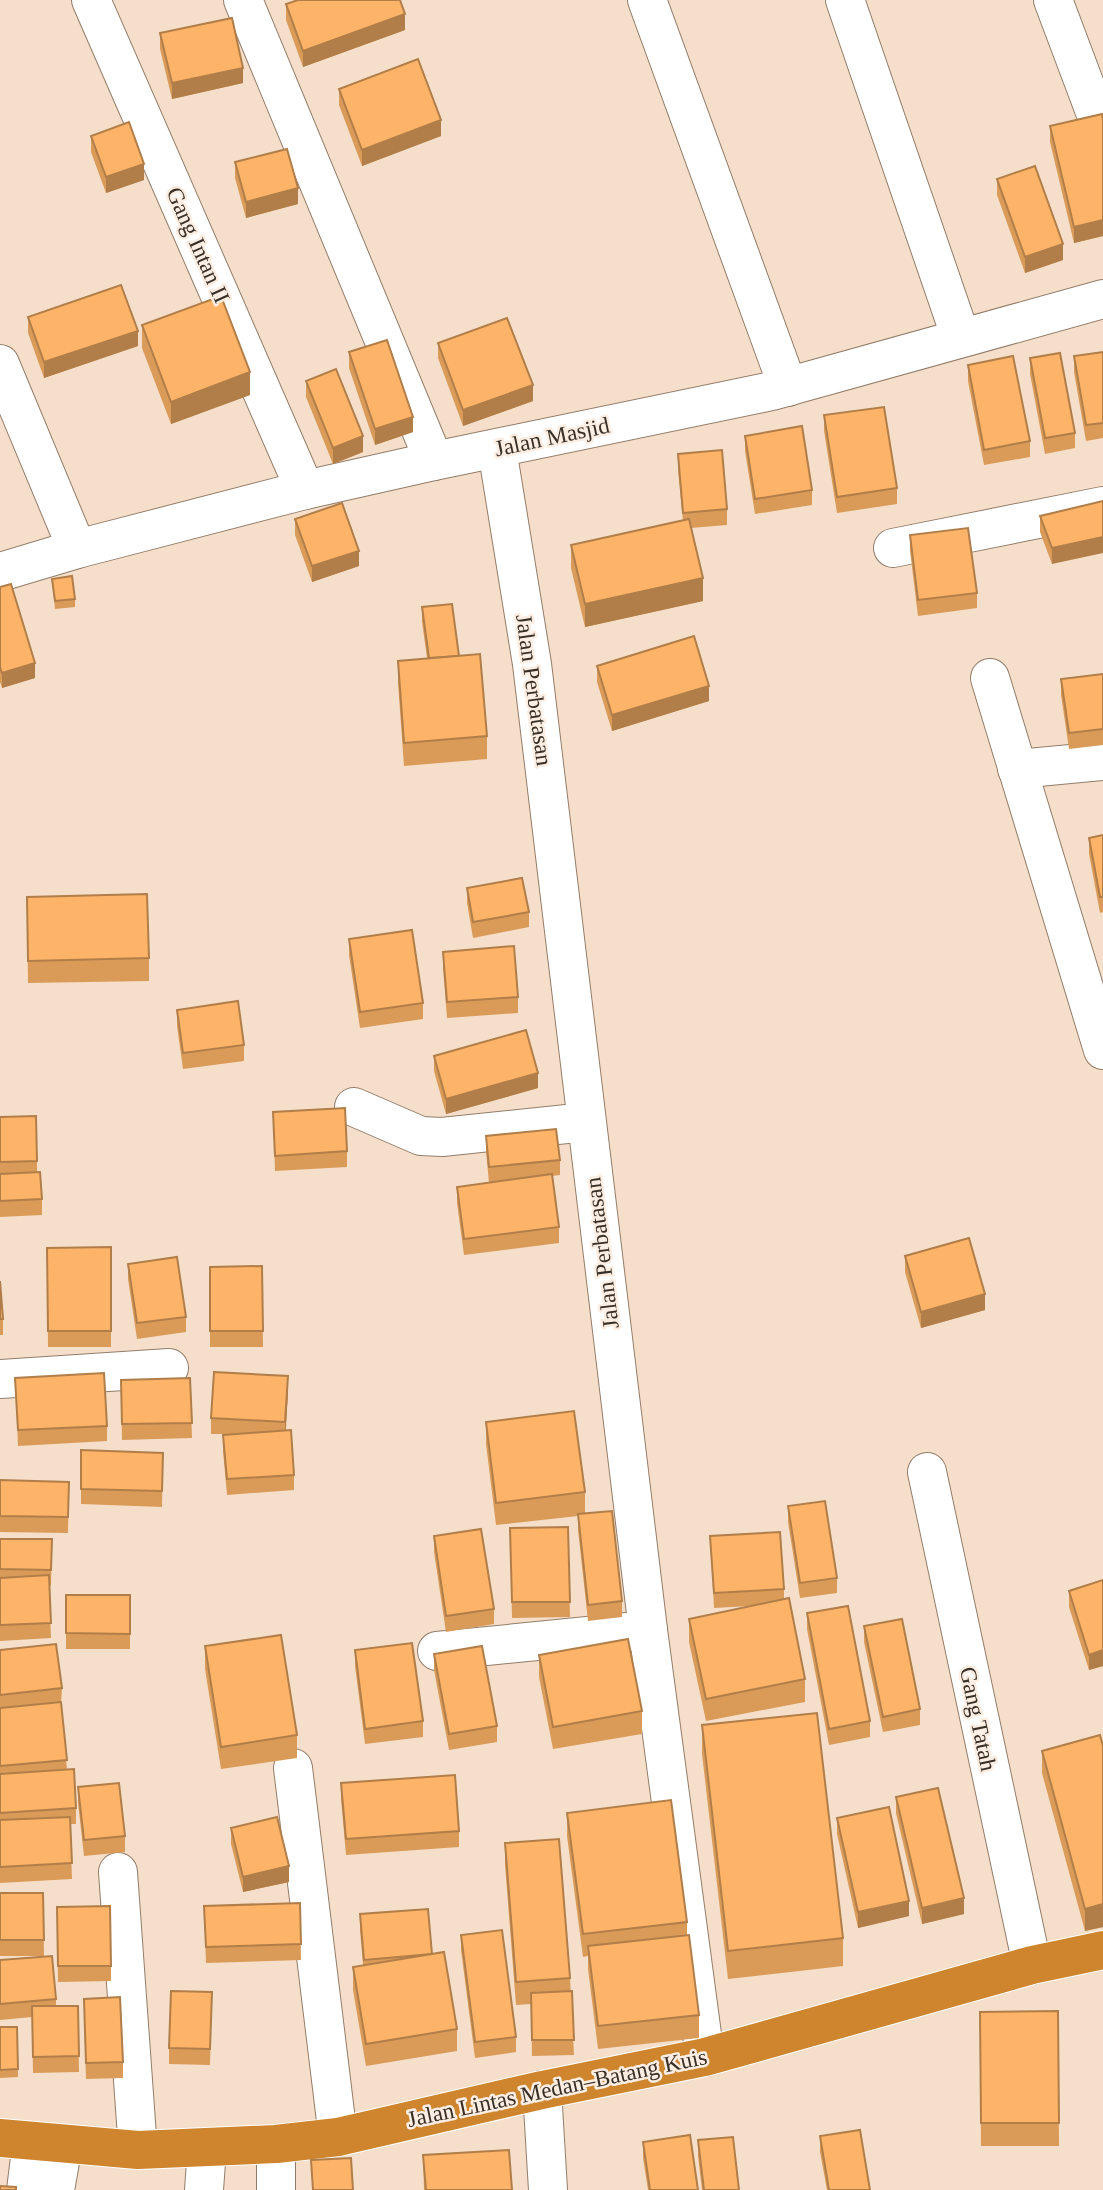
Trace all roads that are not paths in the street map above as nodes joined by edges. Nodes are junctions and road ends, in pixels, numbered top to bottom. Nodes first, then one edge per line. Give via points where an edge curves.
1 (91, 0) edge
2 (243, 0) edge
3 (647, 0) edge
4 (845, 0) edge
5 (1053, 0) edge
6 (1103, 133) edge
7 (1103, 299) edge
8 (961, 338) junction
9 (0, 364) edge
10 (788, 387) junction
11 (497, 449) junction
12 (434, 461) junction
13 (305, 491) junction
14 (1103, 506) edge
15 (893, 548) dead end
16 (77, 549) junction
17 (0, 572) edge
18 (989, 678) dead end
19 (1103, 761) edge
20 (1017, 769) junction
21 (1103, 1050) edge
22 (354, 1107) dead end
23 (586, 1122) junction
24 (169, 1368) dead end
25 (0, 1379) edge
26 (927, 1472) dead end
27 (648, 1630) junction
28 (437, 1651) edge
29 (293, 1768) dead end
30 (118, 1872) dead end
31 (1103, 1950) edge
32 (1032, 1965) junction
33 (705, 2057) junction
34 (542, 2090) junction
35 (338, 2137) junction
36 (32, 2142) edge
37 (276, 2144) junction
38 (207, 2148) junction
39 (138, 2150) junction
40 (26, 2190) edge
41 (55, 2190) edge
42 (204, 2190) edge
43 (276, 2190) edge
44 (548, 2190) edge

1 - 13 street, Gang Intan II
2 - 12 street
3 - 10 street
4 - 8 street
5 - 6 street
7 - 8 street, Jalan Masjid
8 - 10 street, Jalan Masjid
9 - 16 street
10 - 11 street, Jalan Masjid
11 - 12 street, Jalan Masjid
11 - 23 street, Jalan Perbatasan via 532,664
12 - 13 street, Jalan Masjid
13 - 16 street, Jalan Masjid
14 - 15 street
16 - 17 street, Jalan Masjid
18 - 20 street
19 - 20 street
20 - 21 street
22 - 23 street via 421,1136
23 - 27 street, Jalan Perbatasan
24 - 25 street
26 - 32 street, Gang Tatah
27 - 28 street
27 - 33 street, Jalan Perbatasan
29 - 35 street
30 - 39 street
31 - 32 highway, Jalan Lintas Medan–Batang Kuis
32 - 33 highway, Jalan Lintas Medan–Batang Kuis
33 - 34 highway, Jalan Lintas Medan–Batang Kuis
34 - 35 highway, Jalan Lintas Medan–Batang Kuis
34 - 44 street
35 - 37 highway, Jalan Lintas Medan–Batang Kuis
36 - 39 highway, Jalan Lintas Medan–Batang Kuis
36 - 40 street
36 - 41 street
37 - 38 highway, Jalan Lintas Medan–Batang Kuis
37 - 43 street
38 - 39 highway, Jalan Lintas Medan–Batang Kuis
38 - 42 street

